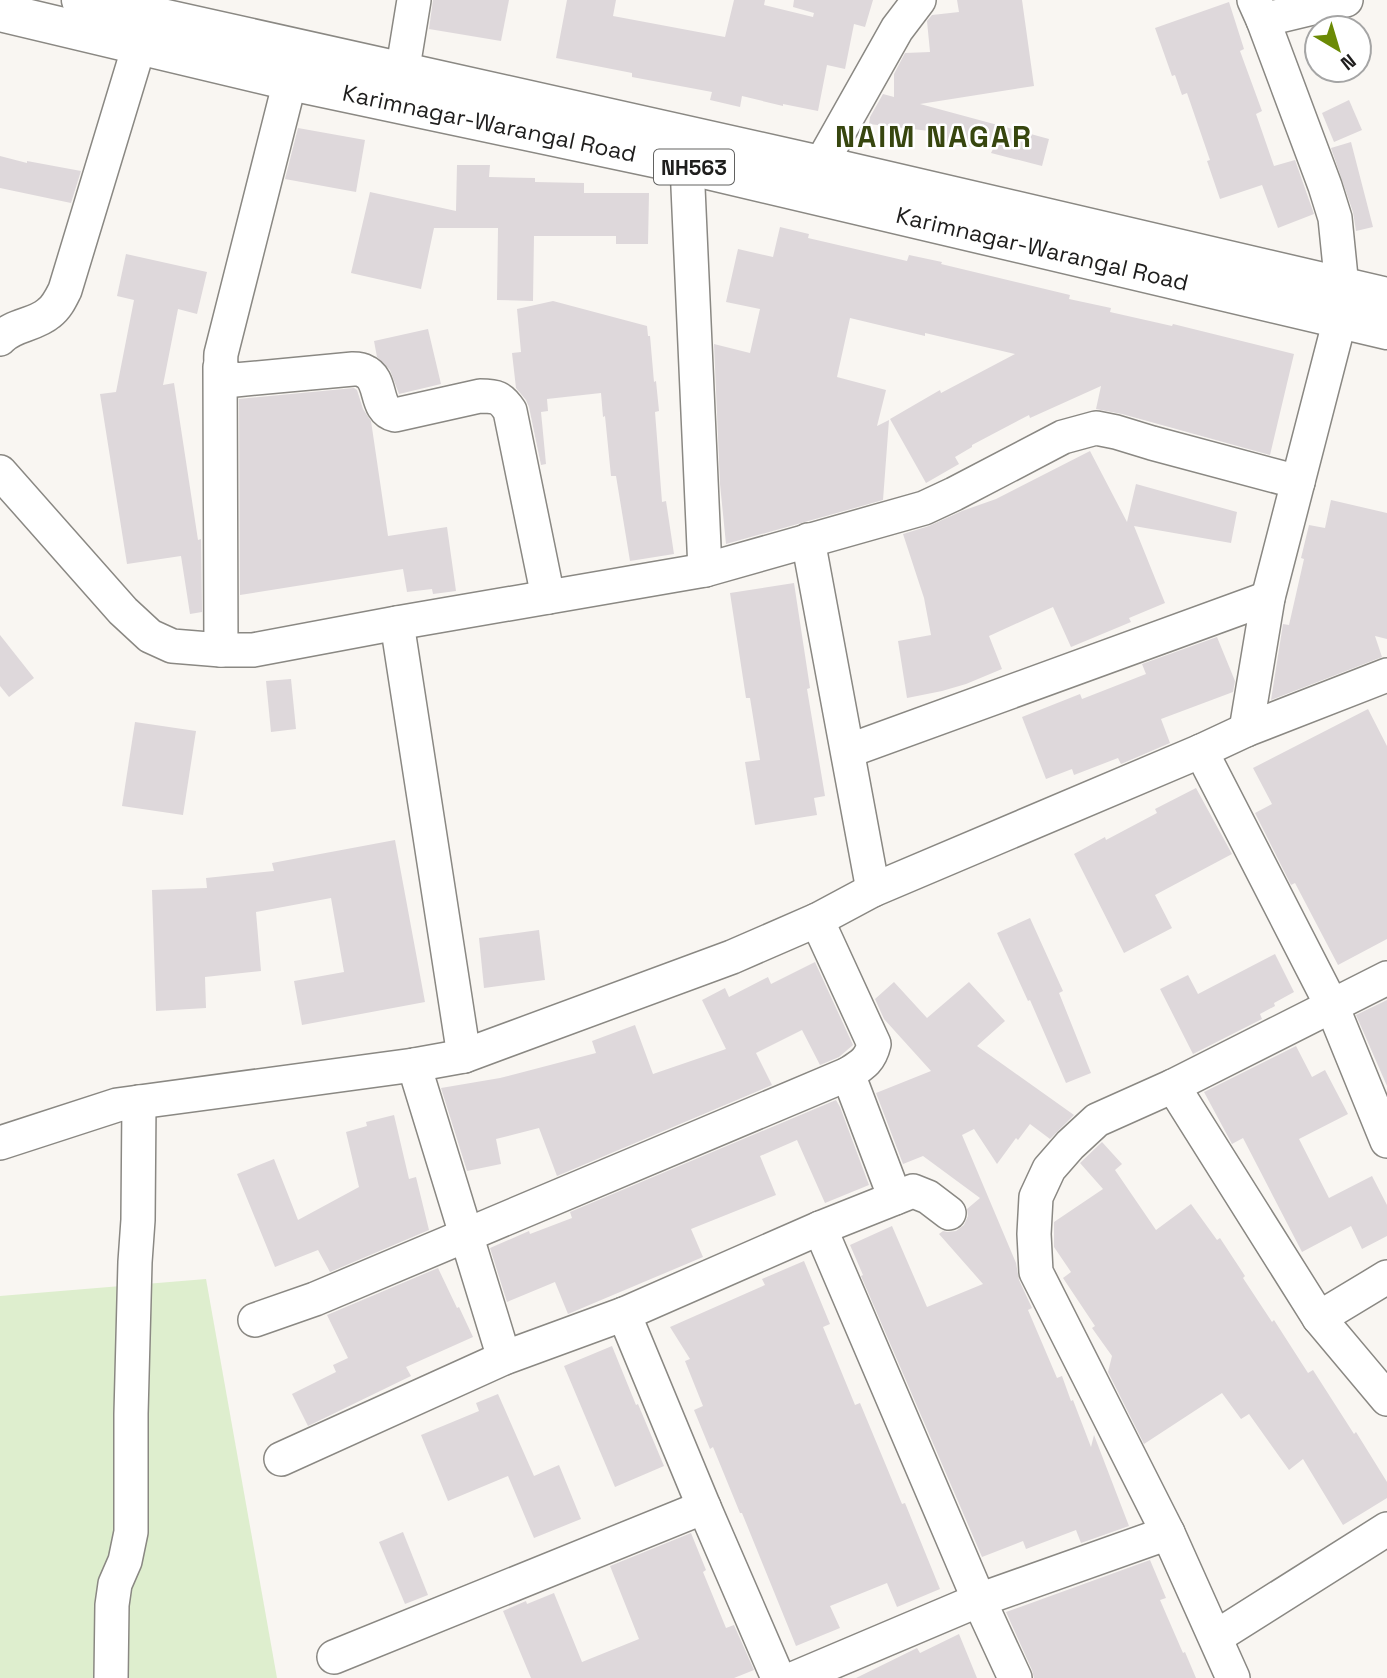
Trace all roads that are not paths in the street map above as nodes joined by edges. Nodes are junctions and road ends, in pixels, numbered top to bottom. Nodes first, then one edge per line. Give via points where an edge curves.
1 (81, 0) edge
2 (414, 0) edge
3 (919, 0) edge
4 (1346, 0) edge
5 (1259, 10) edge
6 (0, 12) edge
7 (139, 46) junction
8 (290, 81) junction
9 (400, 88) junction
10 (687, 165) junction
11 (813, 179) junction
12 (1387, 297) edge
13 (1341, 303) junction
14 (1387, 330) edge
15 (0, 339) edge
16 (220, 367) junction
17 (0, 472) edge
18 (1298, 482) junction
19 (808, 540) junction
20 (705, 570) junction
21 (548, 597) junction
22 (1268, 598) junction
23 (397, 623) junction
24 (221, 650) junction
25 (1387, 675) edge
26 (1246, 730) junction
27 (848, 751) junction
28 (1200, 751) junction
29 (873, 890) junction
30 (817, 919) junction
31 (1387, 978) edge
32 (1332, 1006) junction
33 (464, 1056) junction
34 (414, 1065) junction
35 (848, 1074) junction
36 (1173, 1086) junction
37 (139, 1102) junction
38 (1387, 1141) edge
39 (0, 1143) edge
40 (895, 1198) junction
41 (949, 1213) dead end
42 (820, 1228) junction
43 (467, 1235) junction
44 (1387, 1277) edge
45 (624, 1314) junction
46 (1319, 1318) junction
47 (255, 1320) dead end
48 (504, 1358) junction
49 (1387, 1399) edge
50 (281, 1460) dead end
51 (704, 1507) junction
52 (1387, 1529) edge
53 (1168, 1533) junction
54 (979, 1600) junction
55 (1216, 1637) junction
56 (334, 1657) dead end
57 (111, 1678) edge
58 (778, 1678) edge
59 (795, 1678) edge
60 (1015, 1678) edge
61 (1233, 1678) edge

1 - 9 highway, Karimnagar-Warangal Road / NH563
2 - 9 street
3 - 11 street via 897,29
4 - 5 street
5 - 13 street via 1335,218
6 - 7 highway, Karimnagar-Warangal Road / NH563
7 - 8 highway, Karimnagar-Warangal Road / NH563
7 - 15 street via 65,290 48,314
8 - 9 highway, Karimnagar-Warangal Road / NH563
8 - 16 street
9 - 10 highway, Karimnagar-Warangal Road / NH563
9 - 11 highway, Karimnagar-Warangal Road / NH563
10 - 11 highway, Karimnagar-Warangal Road / NH563
10 - 20 street
11 - 13 highway, Karimnagar-Warangal Road / NH563
12 - 13 highway, Karimnagar-Warangal Road / NH563
13 - 14 highway, Karimnagar-Warangal Road / NH563
13 - 18 street
16 - 21 street via 235,380 364,371 373,377 387,414 395,415 480,396 504,402 510,411
16 - 24 street
17 - 24 street via 150,636 172,646
18 - 19 street via 1096,428 1063,437 924,508
18 - 22 street
19 - 20 street
19 - 27 street
20 - 21 street
21 - 23 street
22 - 26 street
22 - 27 street
23 - 24 street via 253,650
23 - 33 street
25 - 26 street
26 - 28 street
27 - 29 street
28 - 29 street
28 - 32 street
29 - 30 street
30 - 33 street via 732,957
30 - 35 street via 874,1044 871,1055
31 - 32 street
32 - 36 street
32 - 38 street
33 - 34 street
34 - 37 street
34 - 43 street
35 - 40 street
35 - 43 street
36 - 46 street
36 - 53 street via 1097,1120 1070,1144 1049,1169 1036,1196 1034,1234 1036,1272
37 - 39 street
37 - 57 street via 131,1532 112,1605
40 - 41 street via 913,1191
40 - 42 street
42 - 45 street
42 - 54 street
43 - 47 street
43 - 48 street
44 - 46 street
45 - 48 street
45 - 51 street
46 - 49 street
48 - 50 street
51 - 56 street
51 - 58 street
52 - 55 street
53 - 54 street
53 - 55 street
54 - 59 street
54 - 60 street
55 - 61 street

